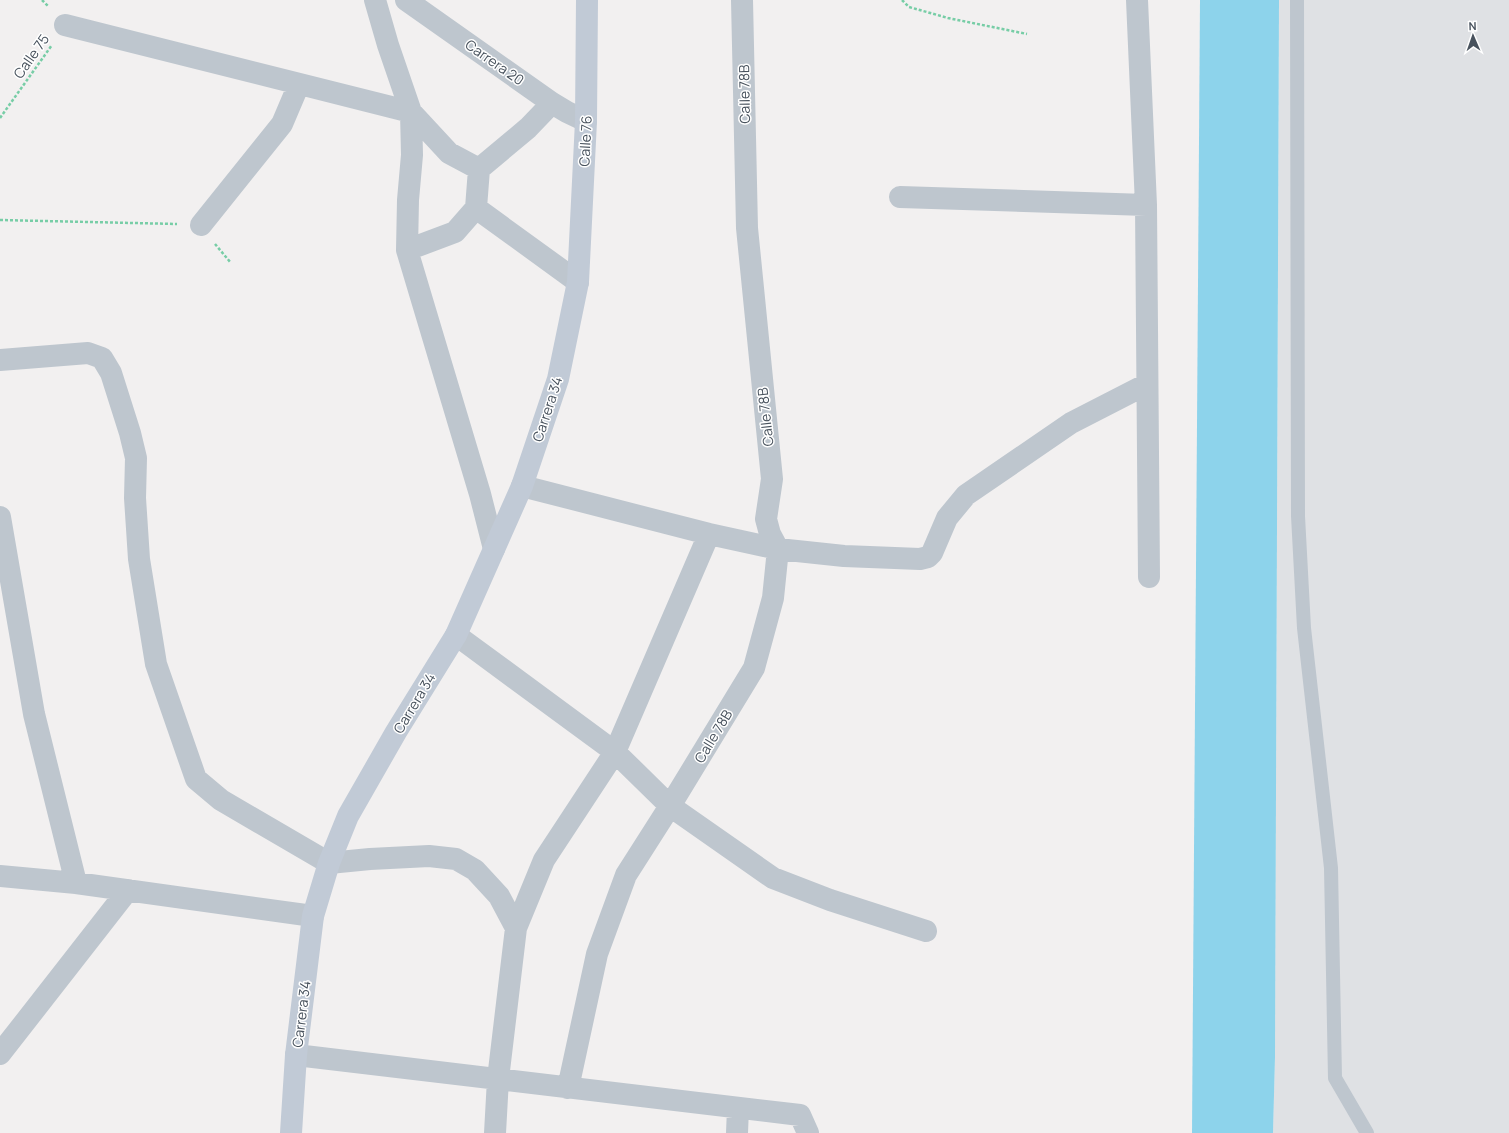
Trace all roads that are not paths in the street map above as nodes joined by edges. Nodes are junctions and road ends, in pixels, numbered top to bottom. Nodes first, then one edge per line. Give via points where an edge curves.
1 (375, 0) edge
2 (406, 0) edge
3 (587, 0) edge
4 (742, 0) edge
5 (1137, 0) edge
6 (1297, 0) edge
7 (66, 25) road end
8 (299, 84) junction
9 (552, 103) junction
10 (411, 112) junction
11 (586, 121) junction
12 (479, 169) junction
13 (900, 197) dead end
14 (1146, 204) junction
15 (476, 208) junction
16 (201, 225) road end
17 (407, 250) junction
18 (578, 282) junction
19 (0, 360) edge
20 (1147, 384) junction
21 (522, 486) junction
22 (0, 517) edge
23 (709, 534) junction
24 (494, 549) junction
25 (778, 549) junction
26 (1149, 577) dead end
27 (456, 635) junction
28 (615, 752) junction
29 (670, 806) junction
30 (329, 863) junction
31 (0, 876) edge
32 (76, 883) junction
33 (128, 890) junction
34 (313, 916) junction
35 (516, 928) junction
36 (926, 931) dead end
37 (3, 1046) edge
38 (296, 1055) junction
39 (498, 1079) junction
40 (568, 1088) junction
41 (738, 1108) junction
42 (291, 1133) edge
43 (495, 1133) edge
44 (737, 1133) edge
45 (808, 1133) edge
46 (1367, 1133) edge

1 - 10 street
2 - 9 street, Carrera 20
3 - 11 main road, Calle 76
4 - 25 street, Calle 78B via 747,228 772,479 766,519
5 - 14 street
6 - 46 lane via 1298,516 1304,628 1331,868 1335,1078
7 - 8 street
8 - 10 street
8 - 16 street via 282,124
9 - 11 street, Carrera 20
9 - 12 street via 528,128
10 - 12 street via 449,153
10 - 17 street via 412,155
11 - 18 main road, Calle 76
12 - 15 street
13 - 14 street
14 - 20 street
15 - 17 street via 455,232
15 - 18 street
17 - 24 street
18 - 21 main road, Carrera 34 via 558,379
19 - 30 street via 88,352 102,358 111,373 136,458 135,498 139,559 156,664 196,779 221,800
20 - 25 street via 1070,423 966,495 947,518 928,557 920,559 844,556
20 - 26 street
21 - 23 street
21 - 24 main road, Carrera 34
22 - 32 street via 34,714
23 - 25 street
23 - 28 street
24 - 27 main road, Carrera 34
25 - 29 street, Calle 78B via 773,598 754,668
27 - 28 street
27 - 30 main road, Carrera 34 via 348,816
28 - 29 street
28 - 35 street via 544,860
29 - 36 street via 773,878 830,900
29 - 40 street, Calle 78B via 626,875 597,954
30 - 34 main road, Carrera 34
30 - 35 street via 370,858 429,856 456,859 475,870 499,896
31 - 32 street
32 - 33 street
33 - 34 street
33 - 37 street
34 - 38 main road, Carrera 34
35 - 39 street
38 - 39 street
38 - 42 main road, Carrera 34
39 - 40 street
39 - 43 street
40 - 41 street
41 - 44 street
41 - 45 street via 800,1115

